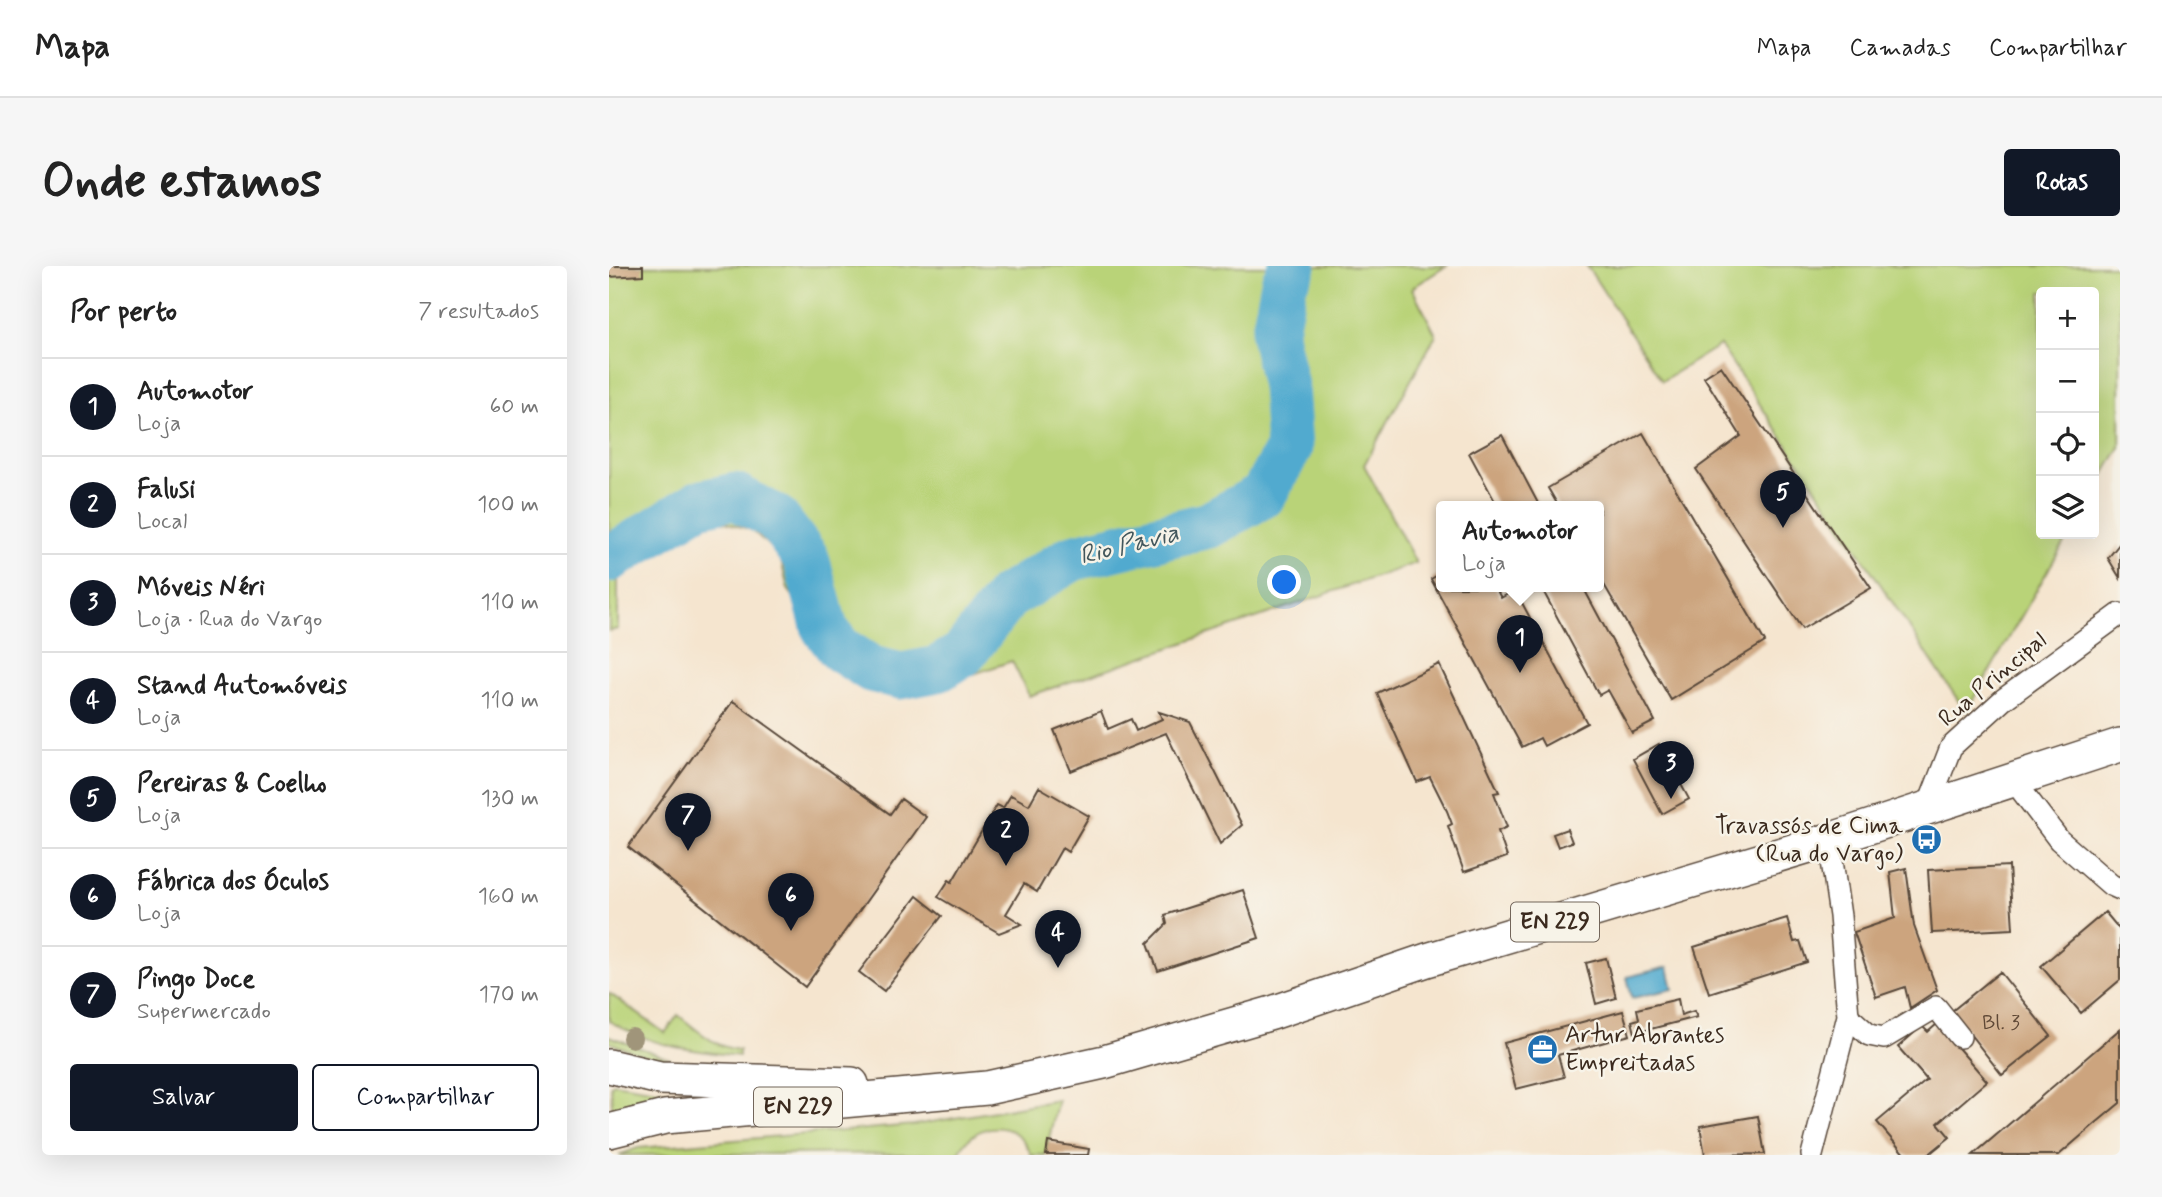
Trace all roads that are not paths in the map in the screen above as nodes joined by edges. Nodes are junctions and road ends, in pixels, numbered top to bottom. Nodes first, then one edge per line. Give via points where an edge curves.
1 (2120, 614) edge
2 (2120, 744) edge
3 (2015, 782) junction
4 (1927, 808) junction
5 (1829, 840) junction
6 (2120, 889) edge
7 (1848, 1016) junction
8 (1960, 1037) dead end
9 (609, 1066) edge
10 (987, 1088) junction
11 (609, 1131) edge
12 (1812, 1155) edge

1 - 4 street, Rua Principal via 2004,699 1951,747
2 - 3 main road, EN 229
3 - 4 main road, EN 229
3 - 6 street via 2059,840
4 - 5 main road, EN 229
5 - 7 street
5 - 10 main road, EN 229 via 1117,1059
7 - 8 street via 1869,1035 1884,1038 1936,1007
7 - 12 street
9 - 10 main road, EN 229 via 660,1077
10 - 11 main road, EN 229 via 666,1117

